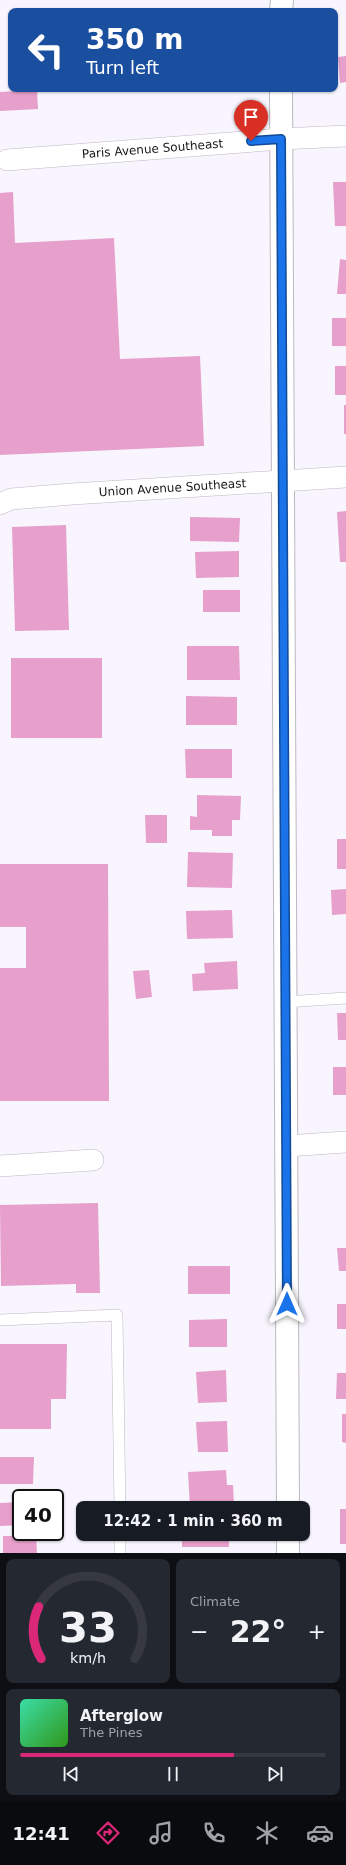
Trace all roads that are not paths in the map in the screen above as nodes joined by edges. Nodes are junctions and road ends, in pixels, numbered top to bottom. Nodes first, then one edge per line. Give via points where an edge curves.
1 (281, 92) edge
2 (346, 136) edge
3 (281, 139) junction
4 (7, 160) dead end
5 (346, 477) edge
6 (284, 481) junction
7 (0, 504) edge
8 (346, 998) edge
9 (285, 1002) junction
10 (346, 1142) edge
11 (286, 1146) junction
12 (94, 1160) dead end
13 (0, 1166) edge
14 (0, 1320) edge
15 (120, 1501) edge
16 (288, 1501) edge
17 (120, 1541) edge
18 (288, 1541) edge
19 (120, 1553) edge
20 (288, 1553) edge

1 - 3 street
2 - 3 street, Paris Avenue Southeast
3 - 4 street, Paris Avenue Southeast
3 - 6 street
5 - 6 street, Union Avenue Southeast
6 - 7 street, Union Avenue Southeast via 72,494 11,499
6 - 9 street
8 - 9 lane
9 - 11 street
10 - 11 street
11 - 16 street
12 - 13 street
14 - 15 lane via 117,1315
17 - 19 lane
18 - 20 street

